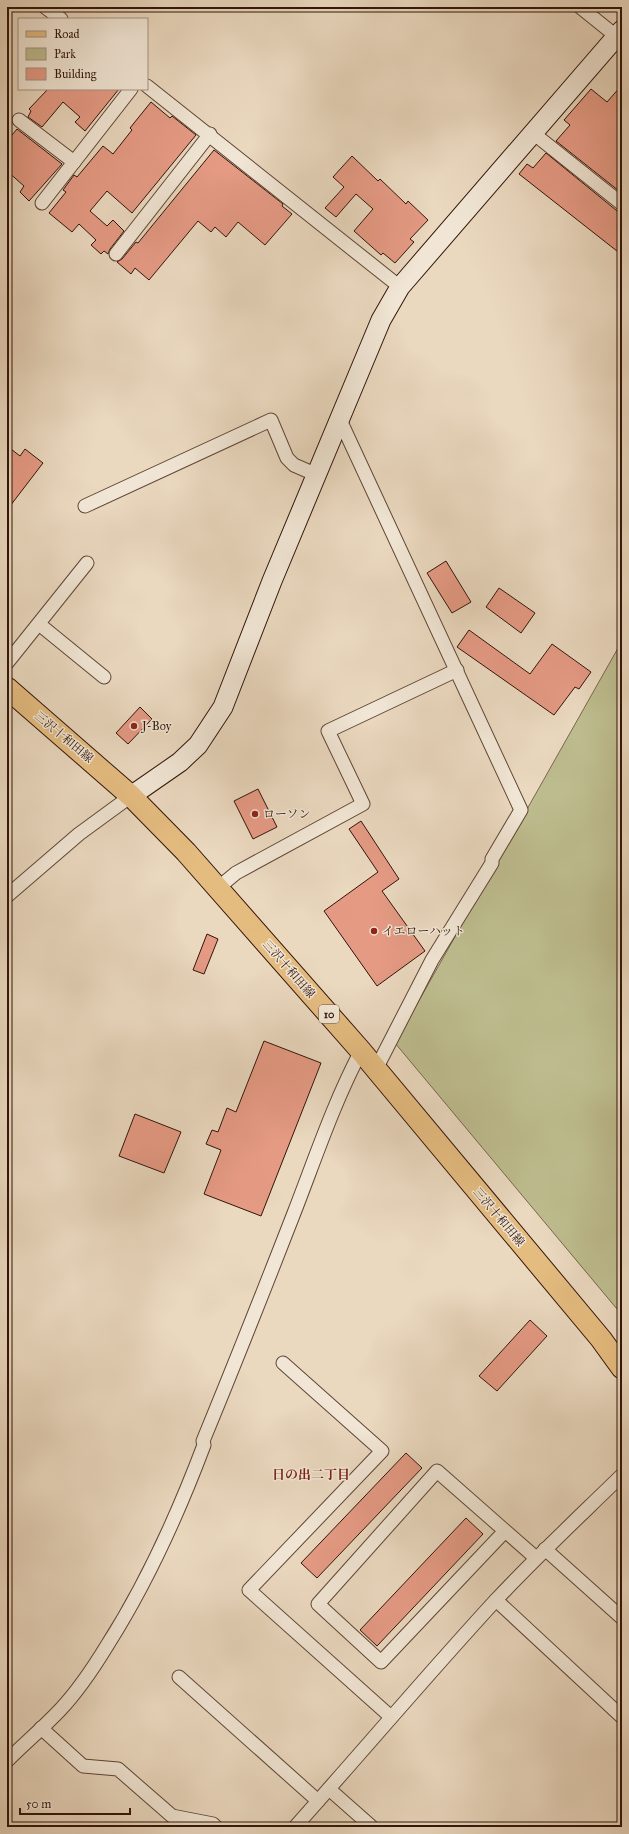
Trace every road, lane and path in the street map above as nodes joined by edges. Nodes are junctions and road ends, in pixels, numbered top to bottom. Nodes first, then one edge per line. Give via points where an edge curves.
1 (45, 7) edge
2 (580, 7) edge
3 (60, 18) edge
4 (619, 33) edge
5 (148, 87) edge
6 (130, 90) edge
7 (19, 120) dead end
8 (533, 133) junction
9 (210, 134) junction
10 (74, 162) junction
11 (42, 203) dead end
12 (622, 204) edge
13 (116, 254) dead end
14 (400, 287) junction
15 (340, 420) junction
16 (316, 475) junction
17 (85, 506) dead end
18 (87, 563) dead end
19 (39, 624) junction
20 (7, 664) edge
21 (457, 670) junction
22 (104, 677) dead end
23 (7, 688) edge
24 (131, 796) junction
25 (218, 888) junction
26 (7, 896) edge
27 (362, 1051) junction
28 (376, 1069) junction
29 (283, 1363) dead end
30 (622, 1368) edge
31 (622, 1475) edge
32 (505, 1531) junction
33 (541, 1554) junction
34 (496, 1600) junction
35 (622, 1618) edge
36 (179, 1677) dead end
37 (391, 1716) junction
38 (622, 1717) edge
39 (41, 1728) junction
40 (7, 1761) edge
41 (329, 1789) junction
42 (318, 1801) junction
43 (216, 1827) edge
44 (295, 1827) edge
45 (372, 1827) edge

1 - 3 street
2 - 4 street
4 - 8 street
5 - 9 street
6 - 10 street
7 - 10 street
8 - 12 street
8 - 14 street
9 - 13 street
9 - 14 street
10 - 11 street
14 - 15 street via 381,320
15 - 16 street
15 - 21 street
16 - 17 street via 294,465 287,458 271,420
16 - 24 street via 224,707 198,745 180,762
18 - 19 street
19 - 20 street
19 - 22 street
21 - 25 street via 328,731 363,804 236,873
21 - 28 street via 521,810 492,863 432,960
23 - 24 main road, 三沢十和田線 / 10
24 - 25 main road, 三沢十和田線 / 10
24 - 26 street via 79,834
25 - 27 main road, 三沢十和田線 / 10
27 - 28 main road, 三沢十和田線 / 10
27 - 39 street via 349,1075 308,1176 203,1442 184,1499 152,1568 94,1666 60,1710
28 - 30 main road, 三沢十和田線 / 10 via 601,1339
29 - 37 street via 382,1451 249,1590
31 - 33 street
32 - 32 street via 438,1471 318,1604 381,1662
32 - 33 street
33 - 34 street
33 - 35 street
34 - 37 street
34 - 38 street
36 - 42 street
37 - 41 street
39 - 40 street
39 - 43 street via 83,1766 118,1769 172,1816 213,1824
41 - 42 street
41 - 45 street
42 - 44 street

